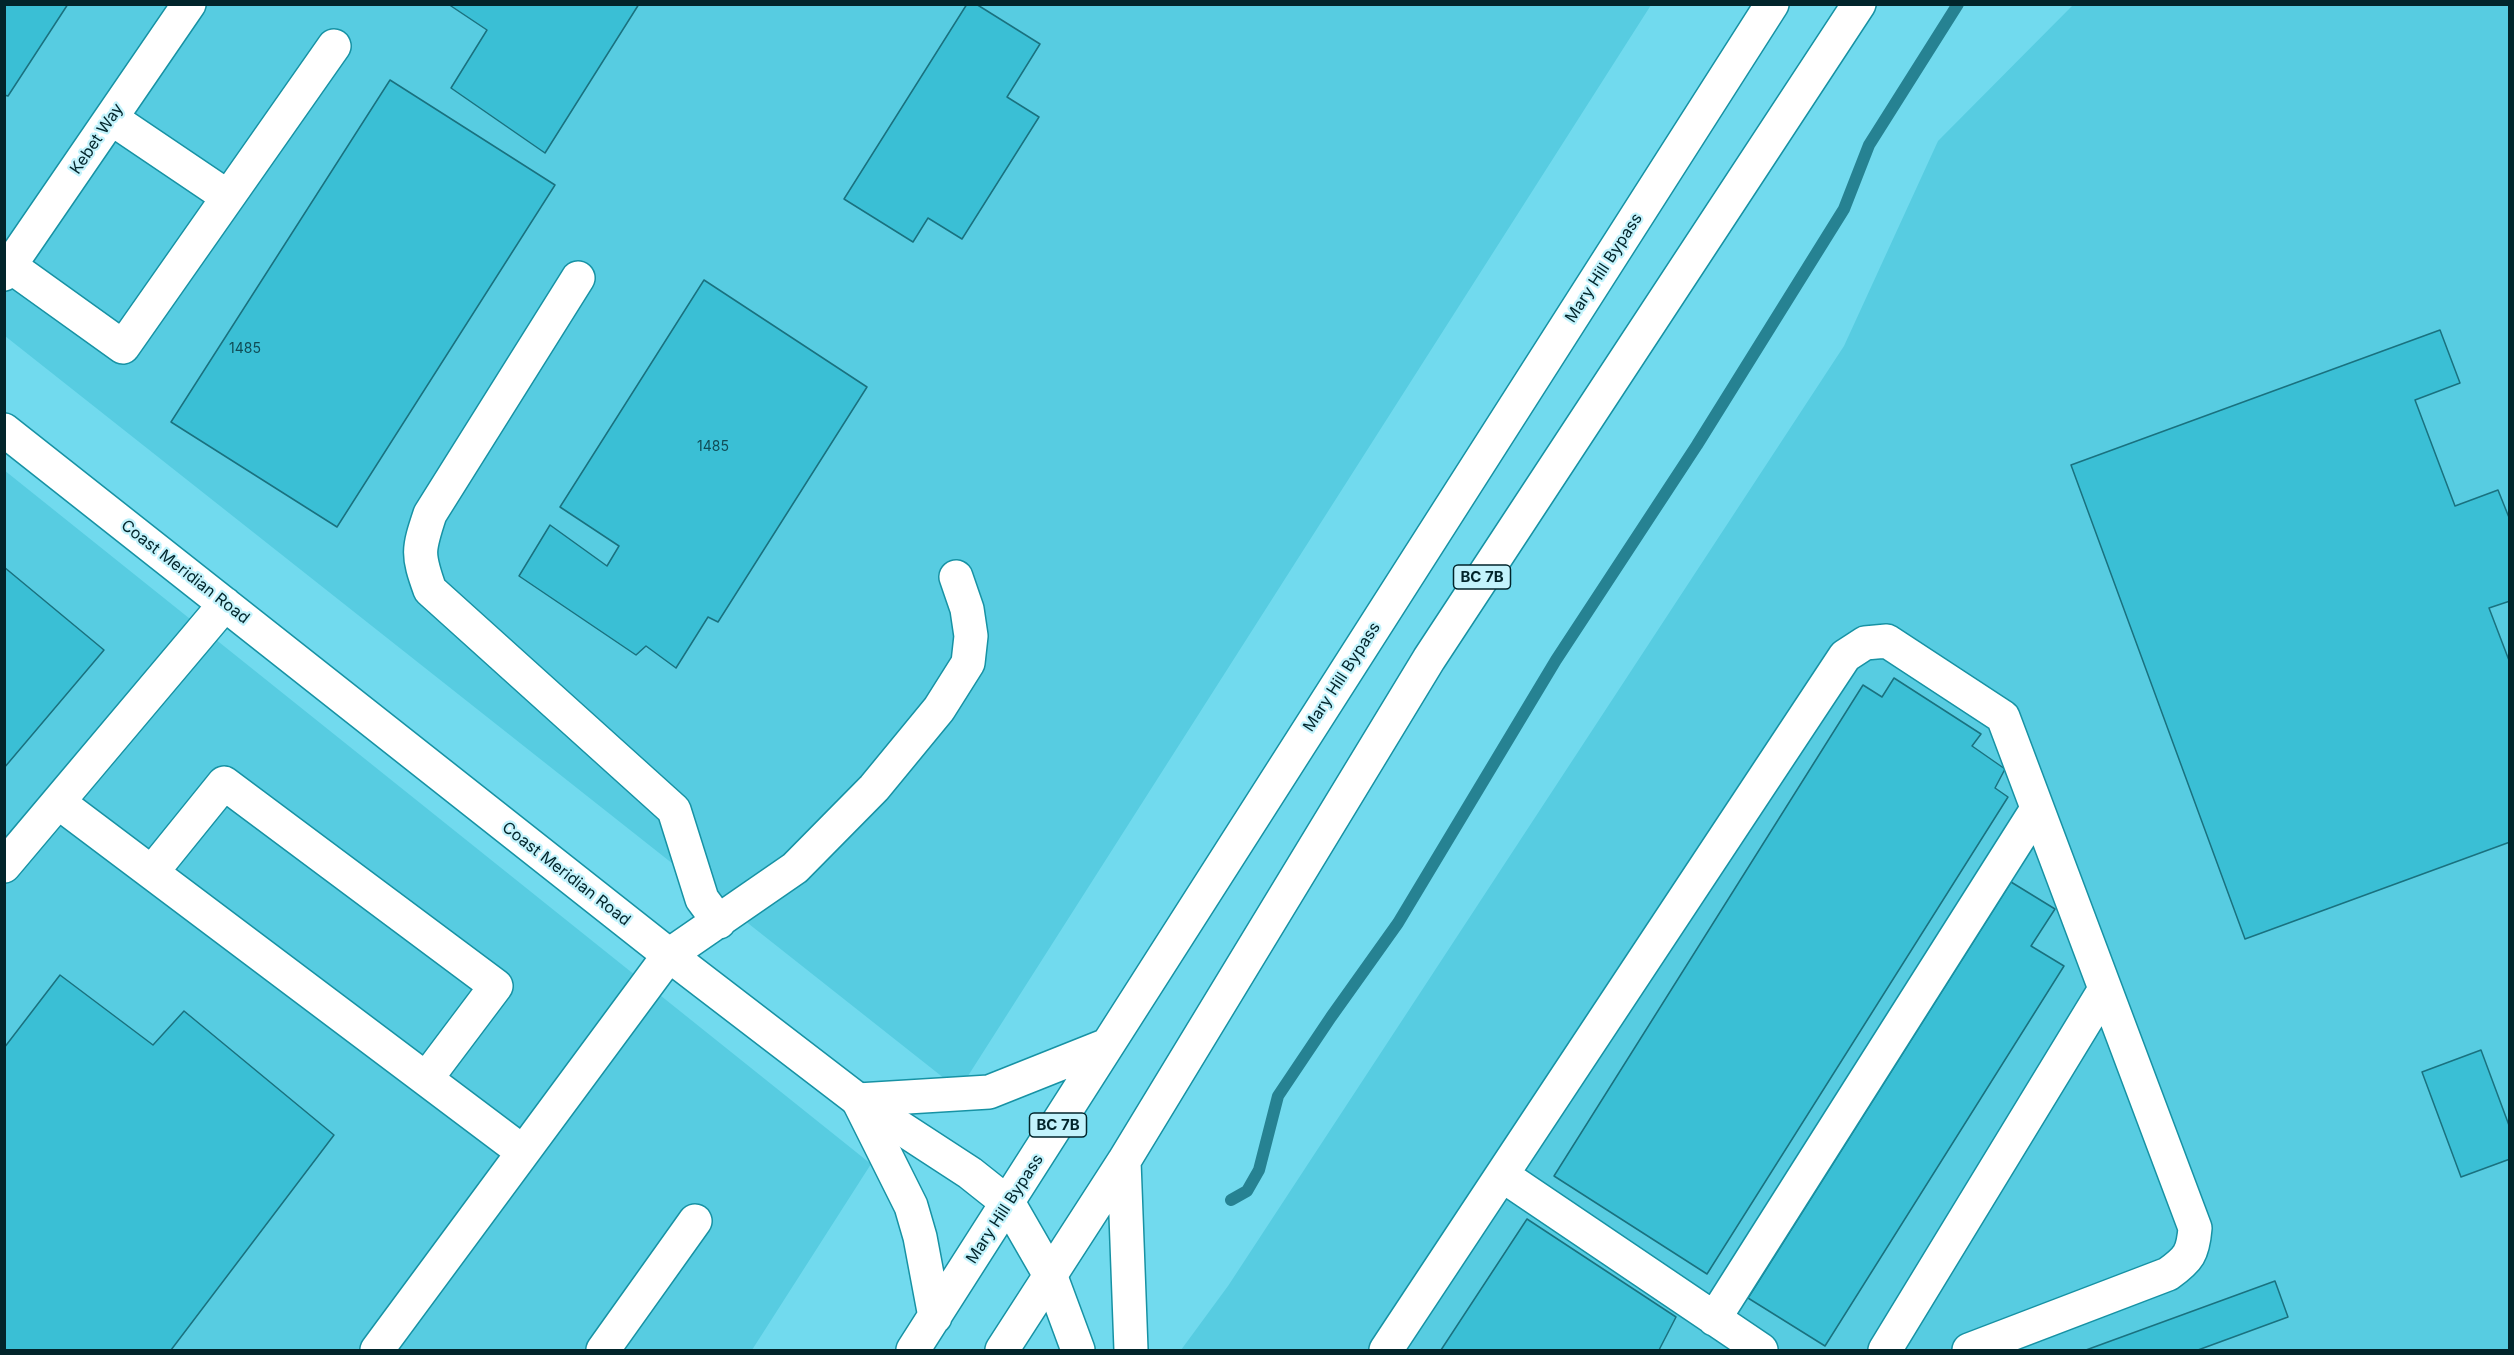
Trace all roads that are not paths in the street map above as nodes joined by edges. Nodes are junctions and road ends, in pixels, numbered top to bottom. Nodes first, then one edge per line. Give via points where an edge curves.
1 (189, 4) edge
2 (1772, 4) edge
3 (1859, 4) edge
4 (334, 46) dead end
5 (111, 118) junction
6 (228, 197) junction
7 (7, 270) edge
8 (578, 279) dead end
9 (4, 430) edge
10 (957, 577) dead end
11 (225, 604) junction
12 (58, 802) junction
13 (2037, 809) junction
14 (4, 866) edge
15 (152, 872) junction
16 (719, 922) junction
17 (669, 955) junction
18 (2105, 989) junction
19 (1107, 1045) junction
20 (426, 1079) junction
21 (858, 1100) junction
22 (523, 1152) junction
23 (1124, 1161) junction
24 (1502, 1174) junction
25 (1009, 1204) junction
26 (695, 1221) dead end
27 (1051, 1277) junction
28 (935, 1317) junction
29 (1714, 1319) junction
30 (377, 1350) edge
31 (603, 1350) edge
32 (914, 1350) edge
33 (1002, 1350) edge
34 (1078, 1350) edge
35 (1131, 1350) edge
36 (1386, 1350) edge
37 (1761, 1350) edge
38 (1885, 1350) edge
39 (1969, 1350) edge

1 - 5 main road, Kebet Way
2 - 19 main road, Mary Hill Bypass / BC 7B
3 - 23 main road, BC 7B via 1428,659
4 - 6 main road
5 - 6 main road
5 - 7 main road, Kebet Way
6 - 7 main road via 123,347
8 - 16 main road via 430,514 419,548 423,570 430,590 674,810 702,899
9 - 11 main road, Coast Meridian Road
10 - 16 main road via 971,636 968,663 939,709 874,788 795,868
11 - 12 main road
11 - 17 main road, Coast Meridian Road
12 - 14 main road
12 - 15 main road
13 - 18 main road
13 - 24 main road via 2003,717 1887,640 1865,643 1845,656
13 - 29 main road
15 - 20 main road
15 - 20 main road via 224,783 496,986
16 - 17 main road
17 - 21 main road, Coast Meridian Road
17 - 22 main road
18 - 38 main road
18 - 39 main road via 2194,1228 2193,1247 2185,1262 2168,1274
19 - 21 main road via 989,1092
19 - 25 main road, Mary Hill Bypass / BC 7B
20 - 22 main road
21 - 25 main road, Coast Meridian Road via 970,1173
21 - 28 main road via 911,1206
22 - 30 main road
23 - 27 main road, BC 7B
23 - 35 main road
24 - 29 main road
24 - 36 main road
25 - 27 main road, Coast Meridian Road
25 - 28 main road, Mary Hill Bypass / BC 7B
26 - 31 main road
27 - 33 main road, BC 7B
27 - 34 main road, Coast Meridian Road
28 - 32 main road, Mary Hill Bypass / BC 7B
29 - 37 main road

